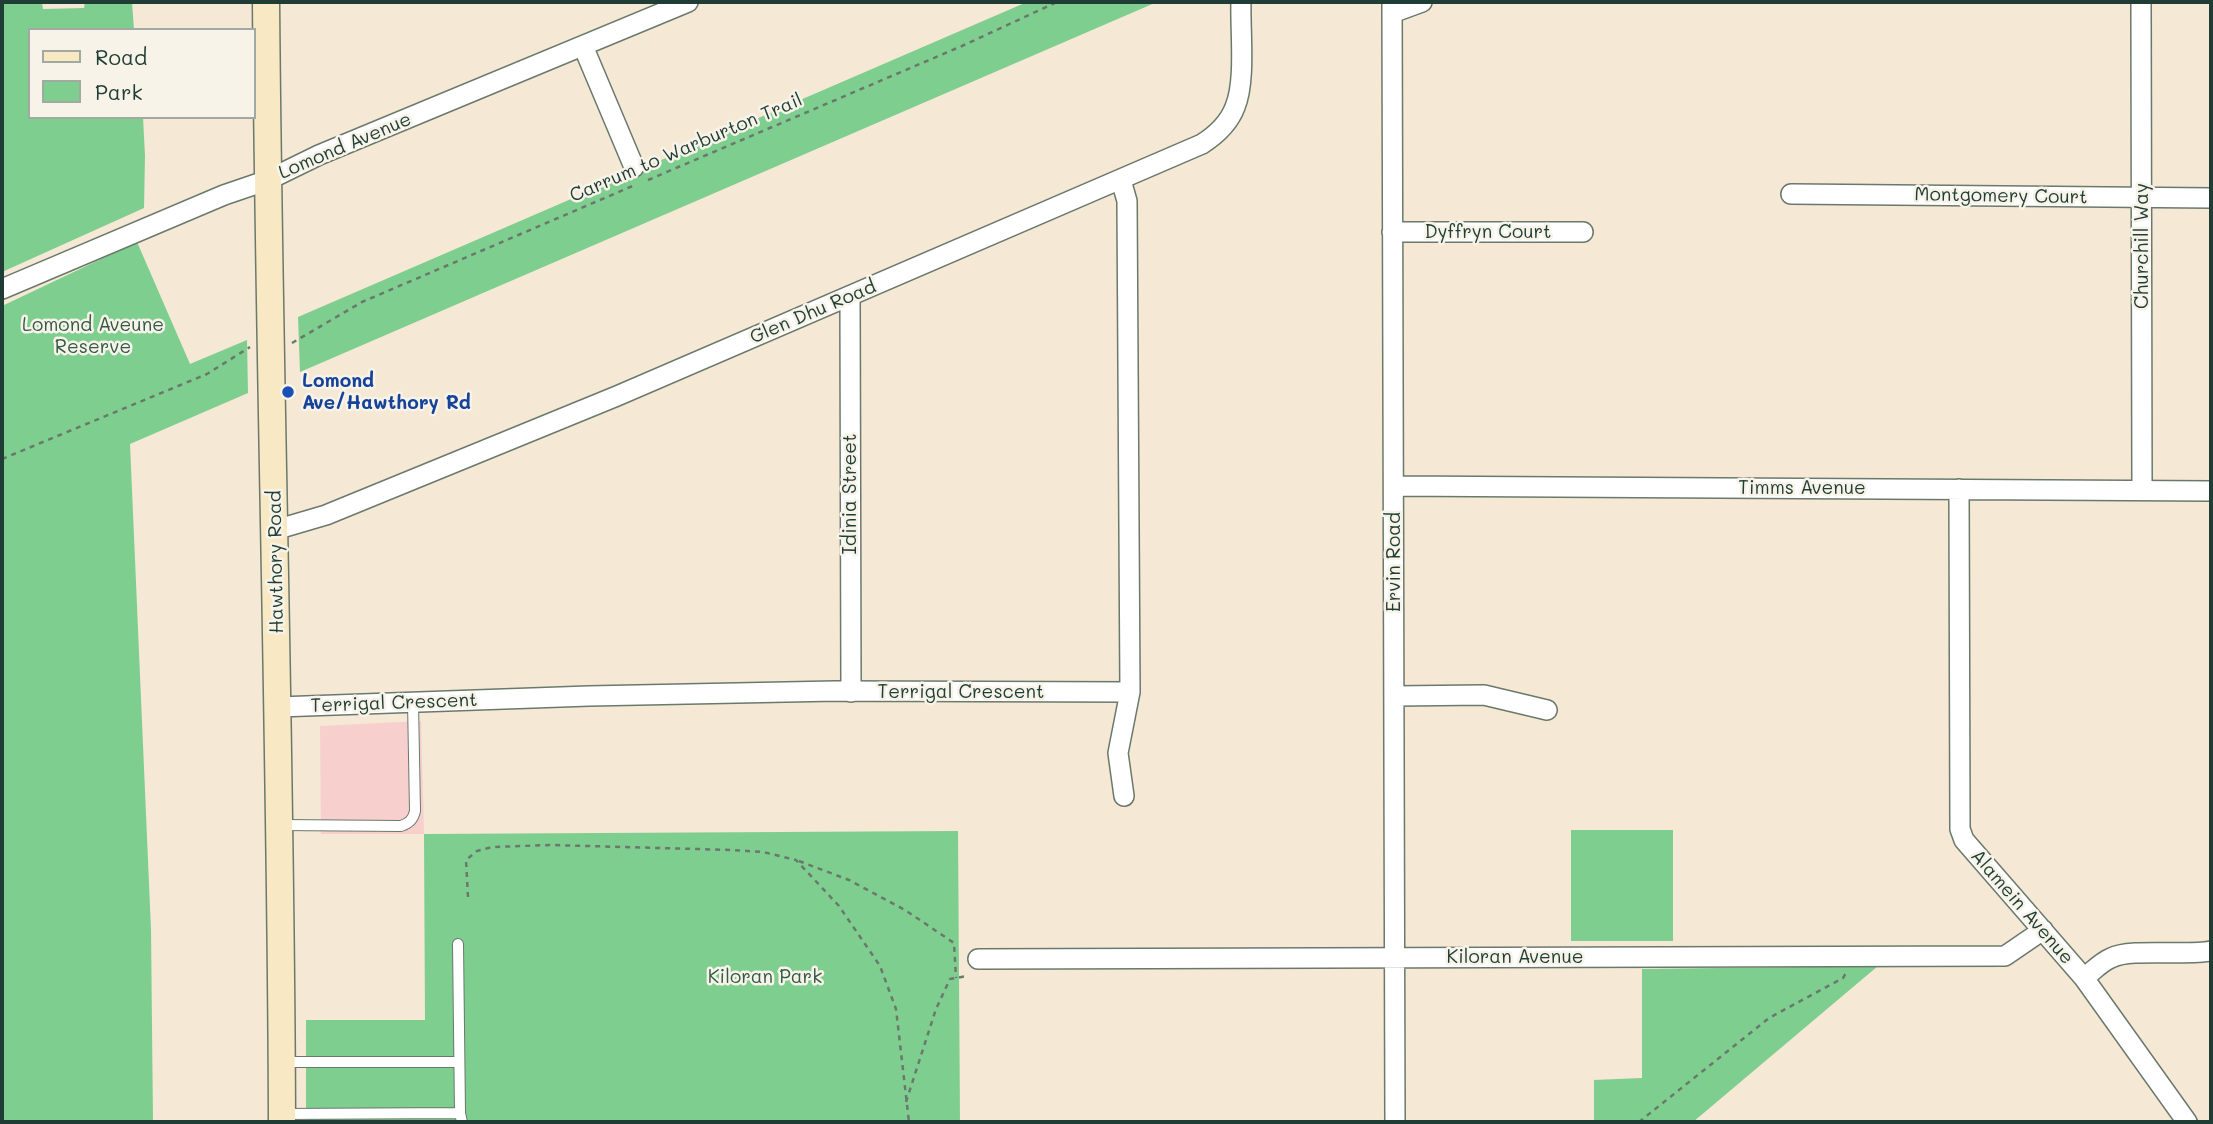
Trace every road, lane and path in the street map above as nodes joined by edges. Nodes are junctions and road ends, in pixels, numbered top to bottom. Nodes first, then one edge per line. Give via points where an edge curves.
1 (266, 2) edge
2 (688, 2) edge
3 (1056, 2) edge
4 (1241, 2) edge
5 (1422, 2) edge
6 (2141, 2) edge
7 (1392, 7) edge
8 (583, 46) junction
9 (634, 167) dead end
10 (268, 180) junction
11 (1121, 180) junction
12 (1791, 194) dead end
13 (2142, 197) junction
14 (2211, 198) edge
15 (1392, 232) junction
16 (1583, 232) dead end
17 (2, 289) edge
18 (850, 297) junction
19 (328, 323) dead end
20 (206, 374) dead end
21 (2, 459) edge
22 (1394, 486) junction
23 (1959, 489) junction
24 (2141, 490) junction
25 (2211, 491) edge
26 (275, 530) junction
27 (851, 692) junction
28 (1130, 692) junction
29 (1395, 696) junction
30 (413, 702) junction
31 (278, 707) junction
32 (1547, 710) dead end
33 (1124, 796) dead end
34 (281, 825) junction
35 (796, 860) junction
36 (468, 897) dead end
37 (2043, 930) junction
38 (458, 944) dead end
39 (2211, 951) edge
40 (1394, 957) junction
41 (1850, 957) junction
42 (978, 958) dead end
43 (967, 976) dead end
44 (956, 978) junction
45 (2084, 978) junction
46 (282, 1062) junction
47 (459, 1062) junction
48 (906, 1103) junction
49 (282, 1118) edge
50 (461, 1118) edge
51 (909, 1122) edge
52 (1395, 1122) edge
53 (1639, 1122) edge
54 (2187, 1122) edge

1 - 10 main road, Hawthory Road
2 - 8 street, Lomond Avenue
3 - 19 path, Carrum to Warburton Trail via 362,302
4 - 11 street, Glen Dhu Road via 1240,85 1228,120 1202,144
5 - 7 street
6 - 13 street, Churchill Way
7 - 15 street, Ervin Road
8 - 9 street
8 - 10 street, Lomond Avenue
10 - 17 street, Lomond Avenue
10 - 26 main road, Hawthory Road
11 - 18 street, Glen Dhu Road
11 - 28 street via 1127,201
12 - 13 street, Montgomery Court
13 - 14 street, Montgomery Court
13 - 24 street, Churchill Way
15 - 16 street, Dyffryn Court
15 - 22 street, Ervin Road
18 - 26 street, Glen Dhu Road via 326,515
18 - 27 street, Idinia Street
20 - 21 path
22 - 23 street, Timms Avenue
22 - 29 street, Ervin Road
23 - 24 street, Timms Avenue
23 - 37 street, Alamein Avenue via 1960,829 1972,850
24 - 25 street, Timms Avenue
26 - 31 main road, Hawthory Road
27 - 28 street, Terrigal Crescent
27 - 30 street, Terrigal Crescent
28 - 33 street via 1118,752
29 - 32 street via 1484,695
29 - 40 street, Ervin Road
30 - 31 street, Terrigal Crescent
30 - 34 lane via 415,811 408,823
31 - 34 main road, Hawthory Road
34 - 46 main road, Hawthory Road
35 - 36 path via 732,850 492,846 466,860
35 - 44 path via 849,880 954,943
35 - 48 path via 839,906 880,965 897,1009
37 - 41 street, Kiloran Avenue via 2005,956
37 - 45 street, Alamein Avenue
38 - 47 lane
39 - 45 street via 2112,957
40 - 41 street, Kiloran Avenue
40 - 42 street, Kiloran Avenue
40 - 52 street, Ervin Road
41 - 53 path via 1843,978 1769,1018
43 - 44 path
44 - 48 path via 950,979 936,1009
45 - 54 street, Alamein Avenue
46 - 47 lane
46 - 49 main road, Hawthory Road
47 - 50 lane
48 - 51 path
49 - 50 lane

